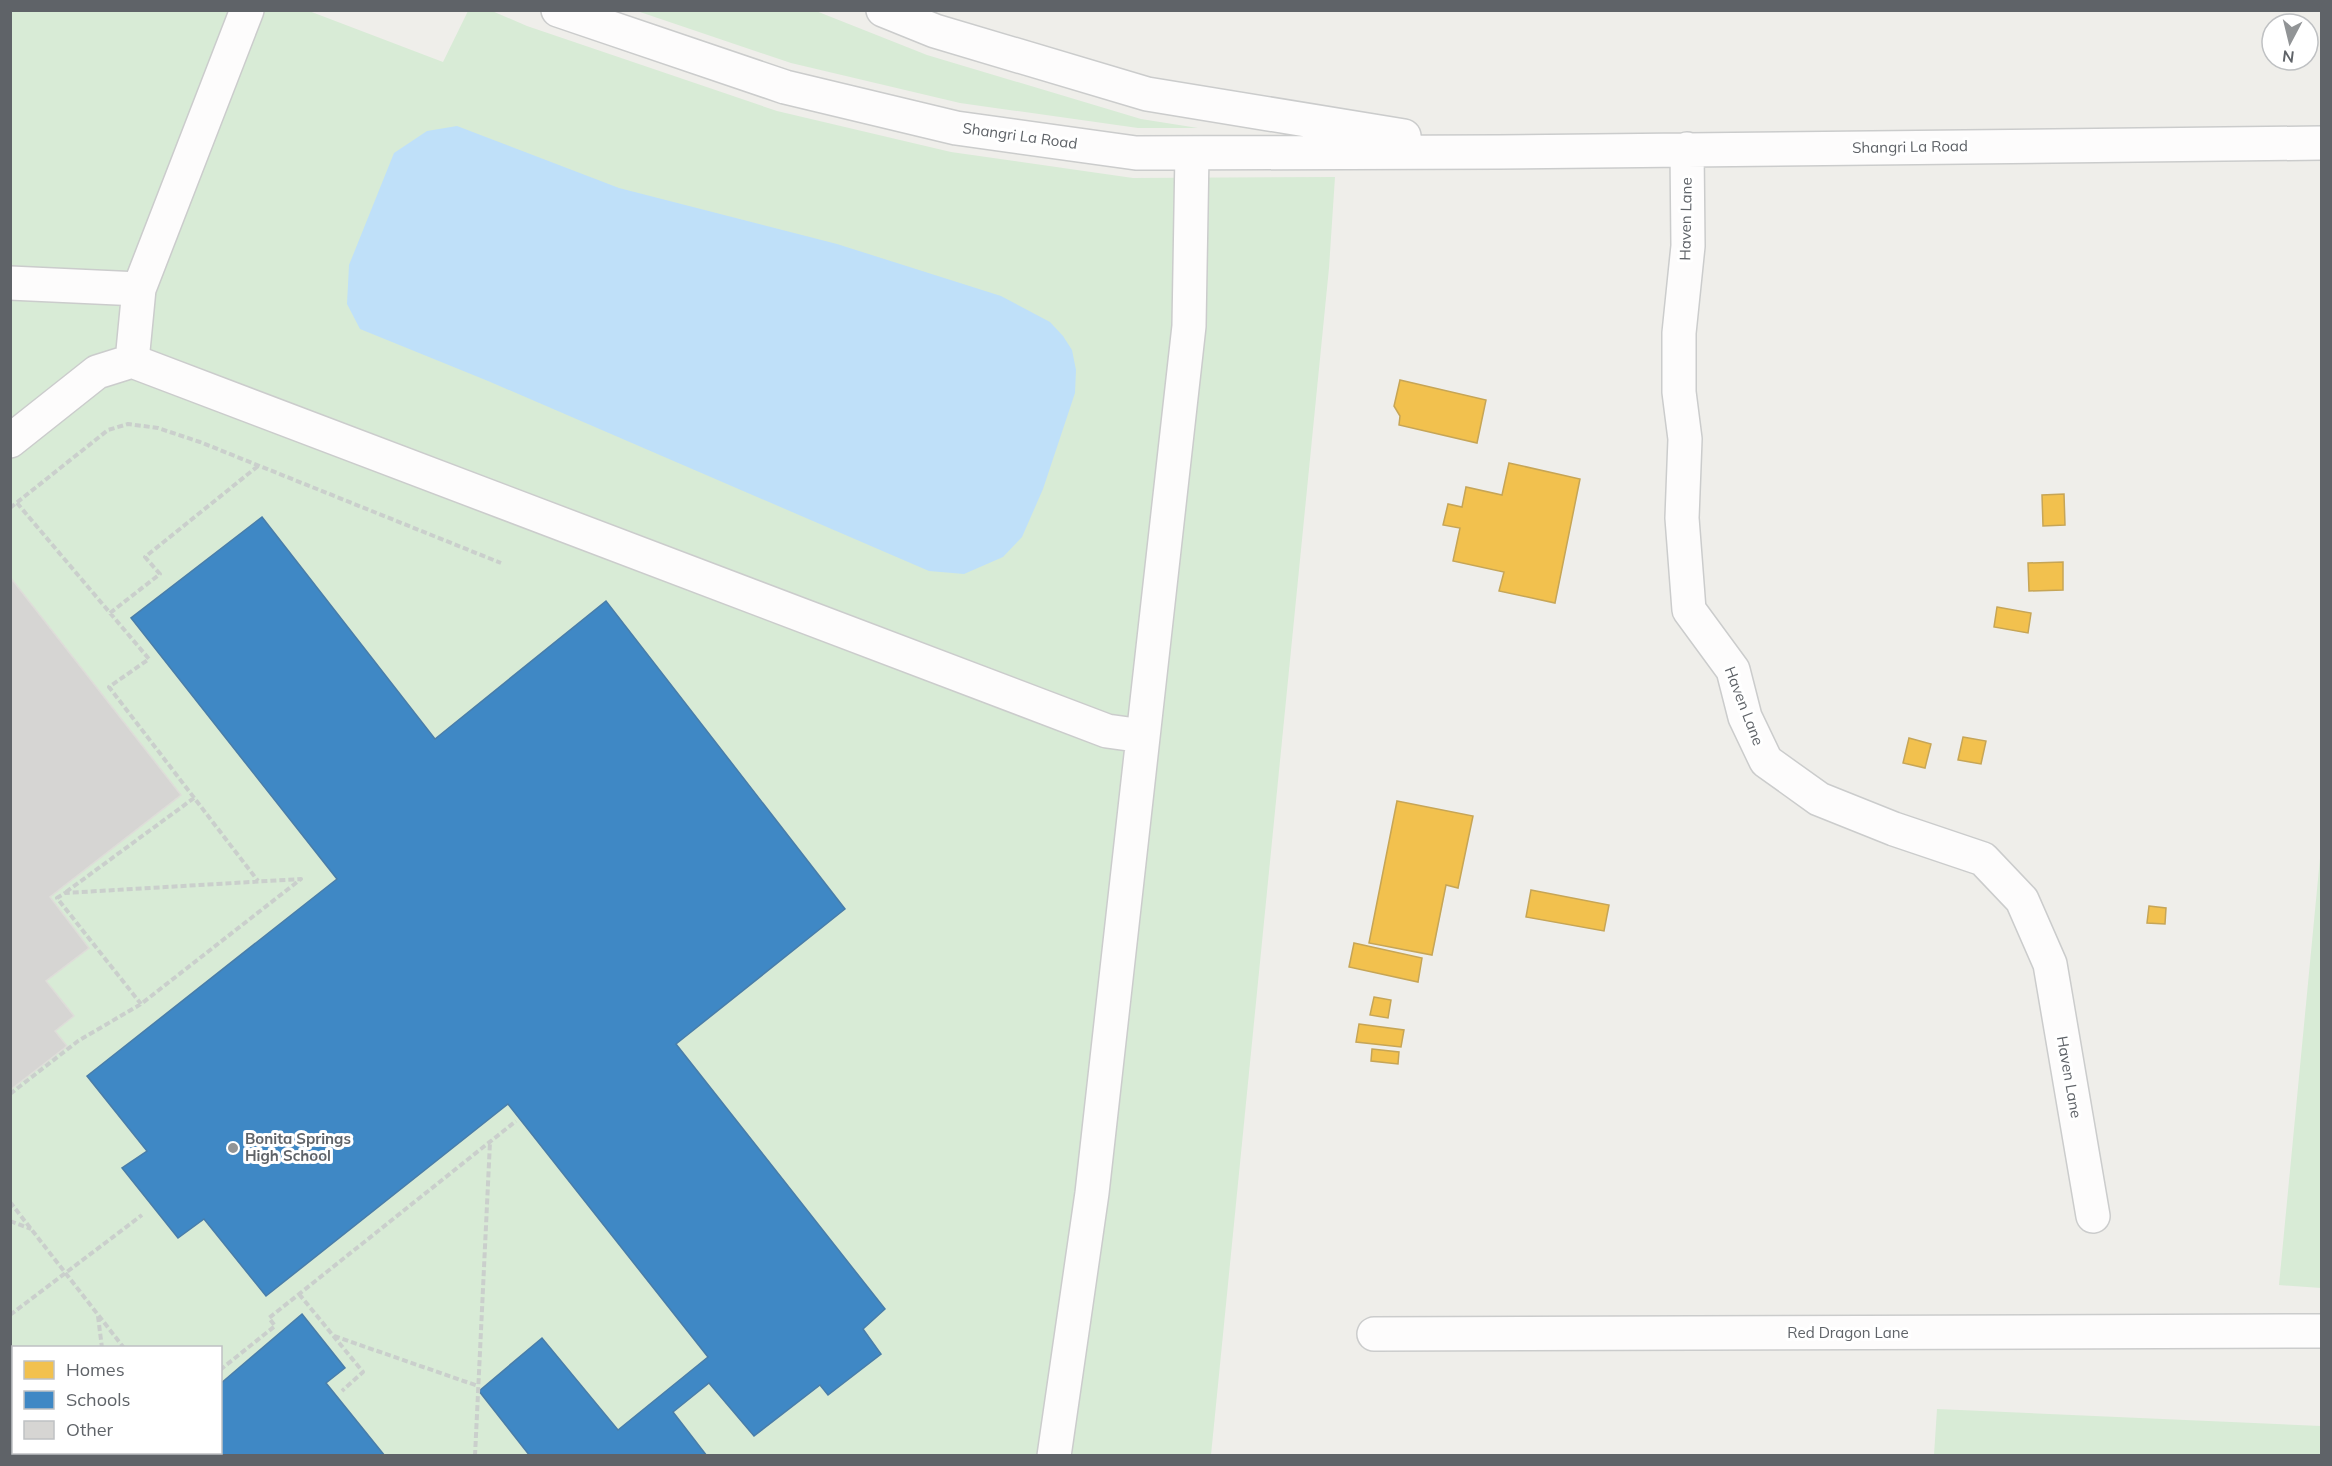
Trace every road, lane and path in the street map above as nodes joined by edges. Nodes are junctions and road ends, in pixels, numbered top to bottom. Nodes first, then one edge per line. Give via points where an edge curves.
1 (247, 10) edge
2 (558, 10) edge
3 (884, 10) edge
4 (2322, 143) edge
5 (1687, 149) junction
6 (1498, 152) junction
7 (1191, 153) junction
8 (10, 282) edge
9 (139, 289) junction
10 (132, 361) junction
11 (10, 441) edge
12 (258, 466) junction
13 (17, 503) junction
14 (10, 508) edge
15 (501, 563) dead end
16 (110, 613) junction
17 (1143, 736) junction
18 (194, 798) junction
19 (258, 882) junction
20 (65, 893) junction
21 (141, 1004) junction
22 (10, 1094) edge
23 (516, 1121) dead end
24 (490, 1141) junction
25 (10, 1202) edge
26 (142, 1215) dead end
27 (2093, 1216) dead end
28 (10, 1221) edge
29 (32, 1229) junction
30 (65, 1273) junction
31 (299, 1294) junction
32 (98, 1314) junction
33 (10, 1315) edge
34 (2322, 1331) edge
35 (1374, 1334) dead end
36 (334, 1336) junction
37 (102, 1346) edge
38 (123, 1346) edge
39 (222, 1368) edge
40 (478, 1386) junction
41 (342, 1390) dead end
42 (475, 1455) edge
43 (1054, 1455) edge

1 - 9 street
2 - 7 street, Shangri La Road via 784,87 956,128 1136,153
3 - 6 street, Shangri La Road via 935,31 1147,94
4 - 5 street, Shangri La Road
5 - 6 street, Shangri La Road
5 - 27 street, Haven Lane via 1688,246 1679,333 1679,392 1685,439 1682,518 1689,610 1733,670 1745,717 1766,761 1819,799 1983,859 2022,900 2050,964
6 - 7 street, Shangri La Road
7 - 17 street via 1189,326
8 - 9 street
9 - 10 street
10 - 11 street via 97,372
10 - 17 street via 1107,731
12 - 13 path via 158,428 128,424 108,430
12 - 15 path
12 - 16 path via 145,557 160,574
13 - 14 path
13 - 16 path
16 - 18 path via 149,659 109,687
17 - 43 street via 1092,1192
18 - 19 path
18 - 20 path
19 - 20 path
19 - 21 path via 301,879
20 - 21 path via 57,898
21 - 22 path via 78,1041
23 - 24 path
24 - 31 path
24 - 40 path
25 - 29 path
26 - 30 path
28 - 29 path
29 - 30 path
30 - 32 path
30 - 33 path
31 - 36 path
31 - 39 path via 269,1318 275,1326
32 - 37 path
32 - 38 path
34 - 35 street, Red Dragon Lane
36 - 40 path
36 - 41 path via 363,1372
40 - 42 path

